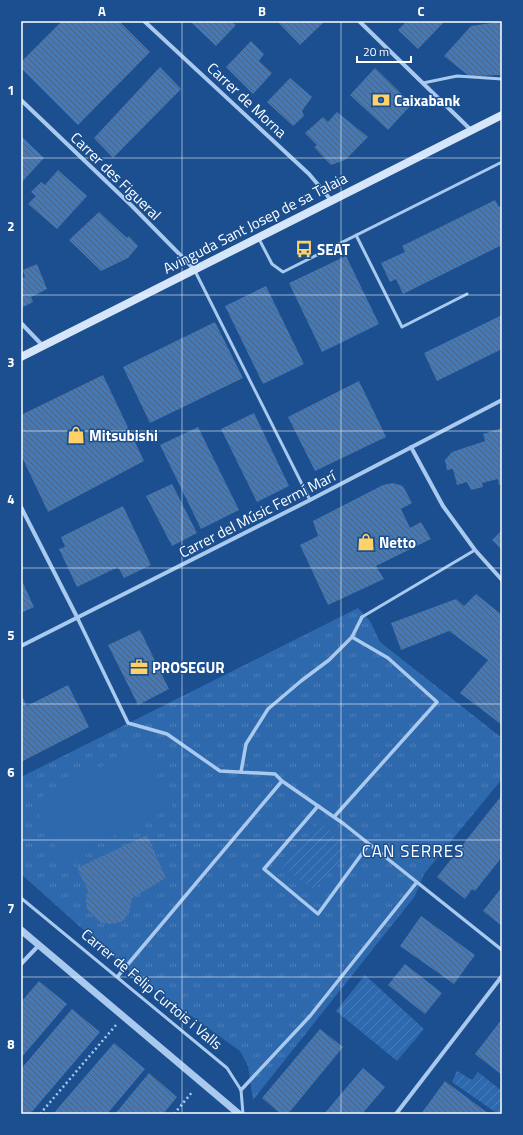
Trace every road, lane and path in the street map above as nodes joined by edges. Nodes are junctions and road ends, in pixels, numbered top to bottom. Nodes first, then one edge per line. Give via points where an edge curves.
1 (144, 21) edge
2 (359, 21) edge
3 (502, 79) edge
4 (423, 83) junction
5 (21, 100) edge
6 (502, 115) edge
7 (471, 130) junction
8 (502, 162) edge
9 (331, 200) junction
10 (356, 236) junction
11 (259, 237) junction
12 (194, 269) junction
13 (467, 294) dead end
14 (21, 323) edge
15 (43, 346) junction
16 (21, 357) edge
17 (502, 400) edge
18 (411, 447) junction
19 (310, 500) junction
20 (21, 507) edge
21 (475, 550) junction
22 (502, 580) edge
23 (362, 617) joint
24 (78, 619) junction
25 (352, 637) junction
26 (21, 646) edge
27 (241, 772) junction
28 (282, 781) junction
29 (318, 806) junction
30 (334, 817) junction
31 (368, 844) junction
32 (417, 882) junction
33 (21, 898) edge
34 (21, 930) edge
35 (39, 945) junction
36 (502, 950) edge
37 (21, 964) edge
38 (118, 976) junction
39 (502, 976) edge
40 (123, 1016) junction
41 (200, 1082) junction
42 (241, 1090) junction
43 (40, 1114) edge
44 (174, 1114) edge
45 (239, 1114) edge
46 (243, 1114) edge
47 (396, 1114) edge

1 - 9 street, Carrer de Morna via 309,174
2 - 4 street
3 - 4 lane via 457,76
4 - 7 street
5 - 12 street, Carrer des Figueral
6 - 7 main road, Avinguda Sant Josep de sa Talaia
7 - 9 main road, Avinguda Sant Josep de sa Talaia
8 - 10 lane
9 - 11 main road, Avinguda Sant Josep de sa Talaia
10 - 11 lane via 283,272 272,264
10 - 13 lane via 402,327
11 - 12 main road, Avinguda Sant Josep de sa Talaia
12 - 15 main road, Avinguda Sant Josep de sa Talaia
12 - 19 lane
14 - 15 street
15 - 16 main road, Avinguda Sant Josep de sa Talaia
17 - 18 street, Carrer del Músic Fermí Marí
18 - 19 street, Carrer del Músic Fermí Marí
18 - 21 street via 443,506
19 - 24 street, Carrer del Músic Fermí Marí
20 - 24 street
21 - 22 street
21 - 23 lane
23 - 25 street
24 - 26 street, Carrer del Músic Fermí Marí
24 - 27 street via 128,723 167,734 220,771
25 - 27 street via 329,660 268,708 246,744
25 - 30 street via 388,658 437,702
27 - 28 street via 275,774
28 - 29 street
28 - 38 street
29 - 30 street
29 - 31 street via 264,869 318,914
30 - 31 street
31 - 32 street
32 - 36 street
32 - 42 street via 310,1016
33 - 38 lane, Carrer de Felip Curtois i Valls
34 - 35 street
35 - 37 street
35 - 40 street
38 - 42 lane, Carrer de Felip Curtois i Valls via 227,1068
39 - 47 street
40 - 41 street
40 - 43 path
41 - 44 path
41 - 45 street
42 - 46 lane, Carrer de Felip Curtois i Valls

